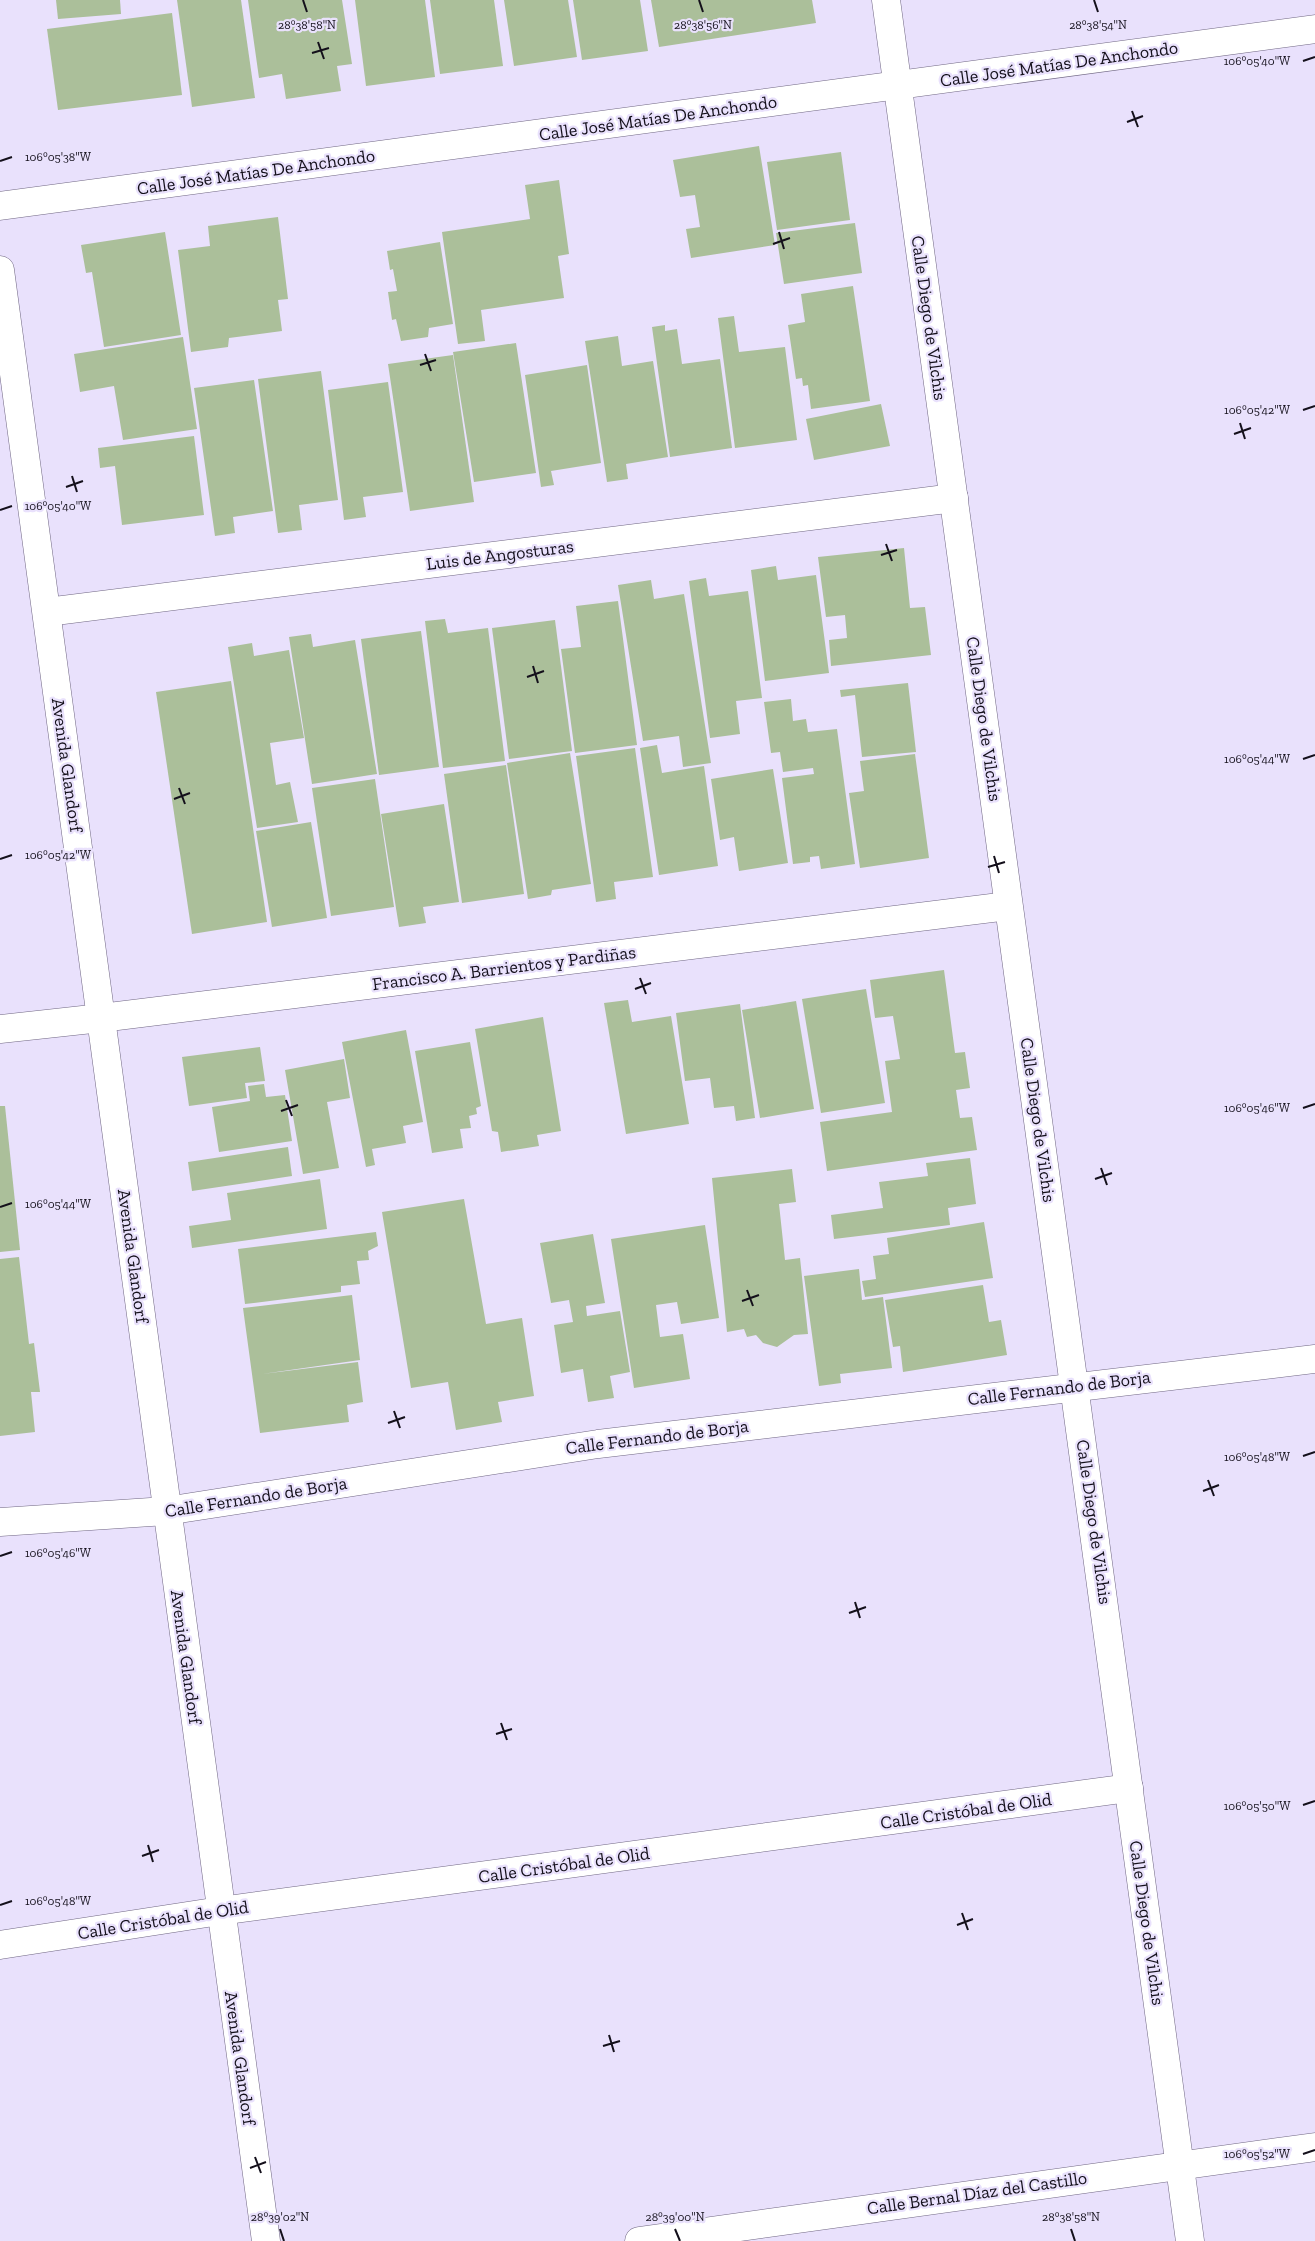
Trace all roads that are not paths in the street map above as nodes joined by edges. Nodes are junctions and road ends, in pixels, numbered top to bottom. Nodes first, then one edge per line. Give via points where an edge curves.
1 (886, 0) edge
2 (1315, 29) edge
3 (897, 86) junction
4 (0, 206) edge
5 (0, 270) edge
6 (954, 498) junction
7 (47, 612) junction
8 (1008, 906) junction
9 (101, 1018) junction
10 (0, 1029) edge
11 (1315, 1358) edge
12 (1075, 1386) junction
13 (166, 1512) junction
14 (0, 1522) edge
15 (1129, 1788) junction
16 (220, 1911) junction
17 (0, 1945) edge
18 (1315, 2147) edge
19 (1180, 2165) junction
20 (266, 2241) edge
21 (639, 2241) edge
22 (1190, 2241) edge

1 - 3 street, Calle Diego de Vilchis
2 - 3 street, Calle José Matías De Anchondo
3 - 4 street, Calle José Matías De Anchondo
3 - 6 street, Calle Diego de Vilchis
5 - 7 street, Avenida Glandorf
6 - 7 street, Luis de Angosturas
6 - 8 street, Calle Diego de Vilchis
7 - 9 street, Avenida Glandorf
8 - 9 street, Francisco A. Barrientos y Pardiñas
8 - 12 street, Calle Diego de Vilchis
9 - 10 street, Francisco A. Barrientos y Pardiñas
9 - 13 street, Avenida Glandorf
11 - 12 street, Calle Fernando de Borja
12 - 13 street, Calle Fernando de Borja via 598,1444
12 - 15 street, Calle Diego de Vilchis
13 - 14 street, Calle Fernando de Borja
13 - 16 street, Avenida Glandorf
15 - 16 street, Calle Cristóbal de Olid
15 - 19 street, Calle Diego de Vilchis
16 - 17 street, Calle Cristóbal de Olid
16 - 20 street, Avenida Glandorf
18 - 19 street, Calle Bernal Díaz del Castillo
19 - 21 street, Calle Bernal Díaz del Castillo
19 - 22 street, Calle Diego de Vilchis

